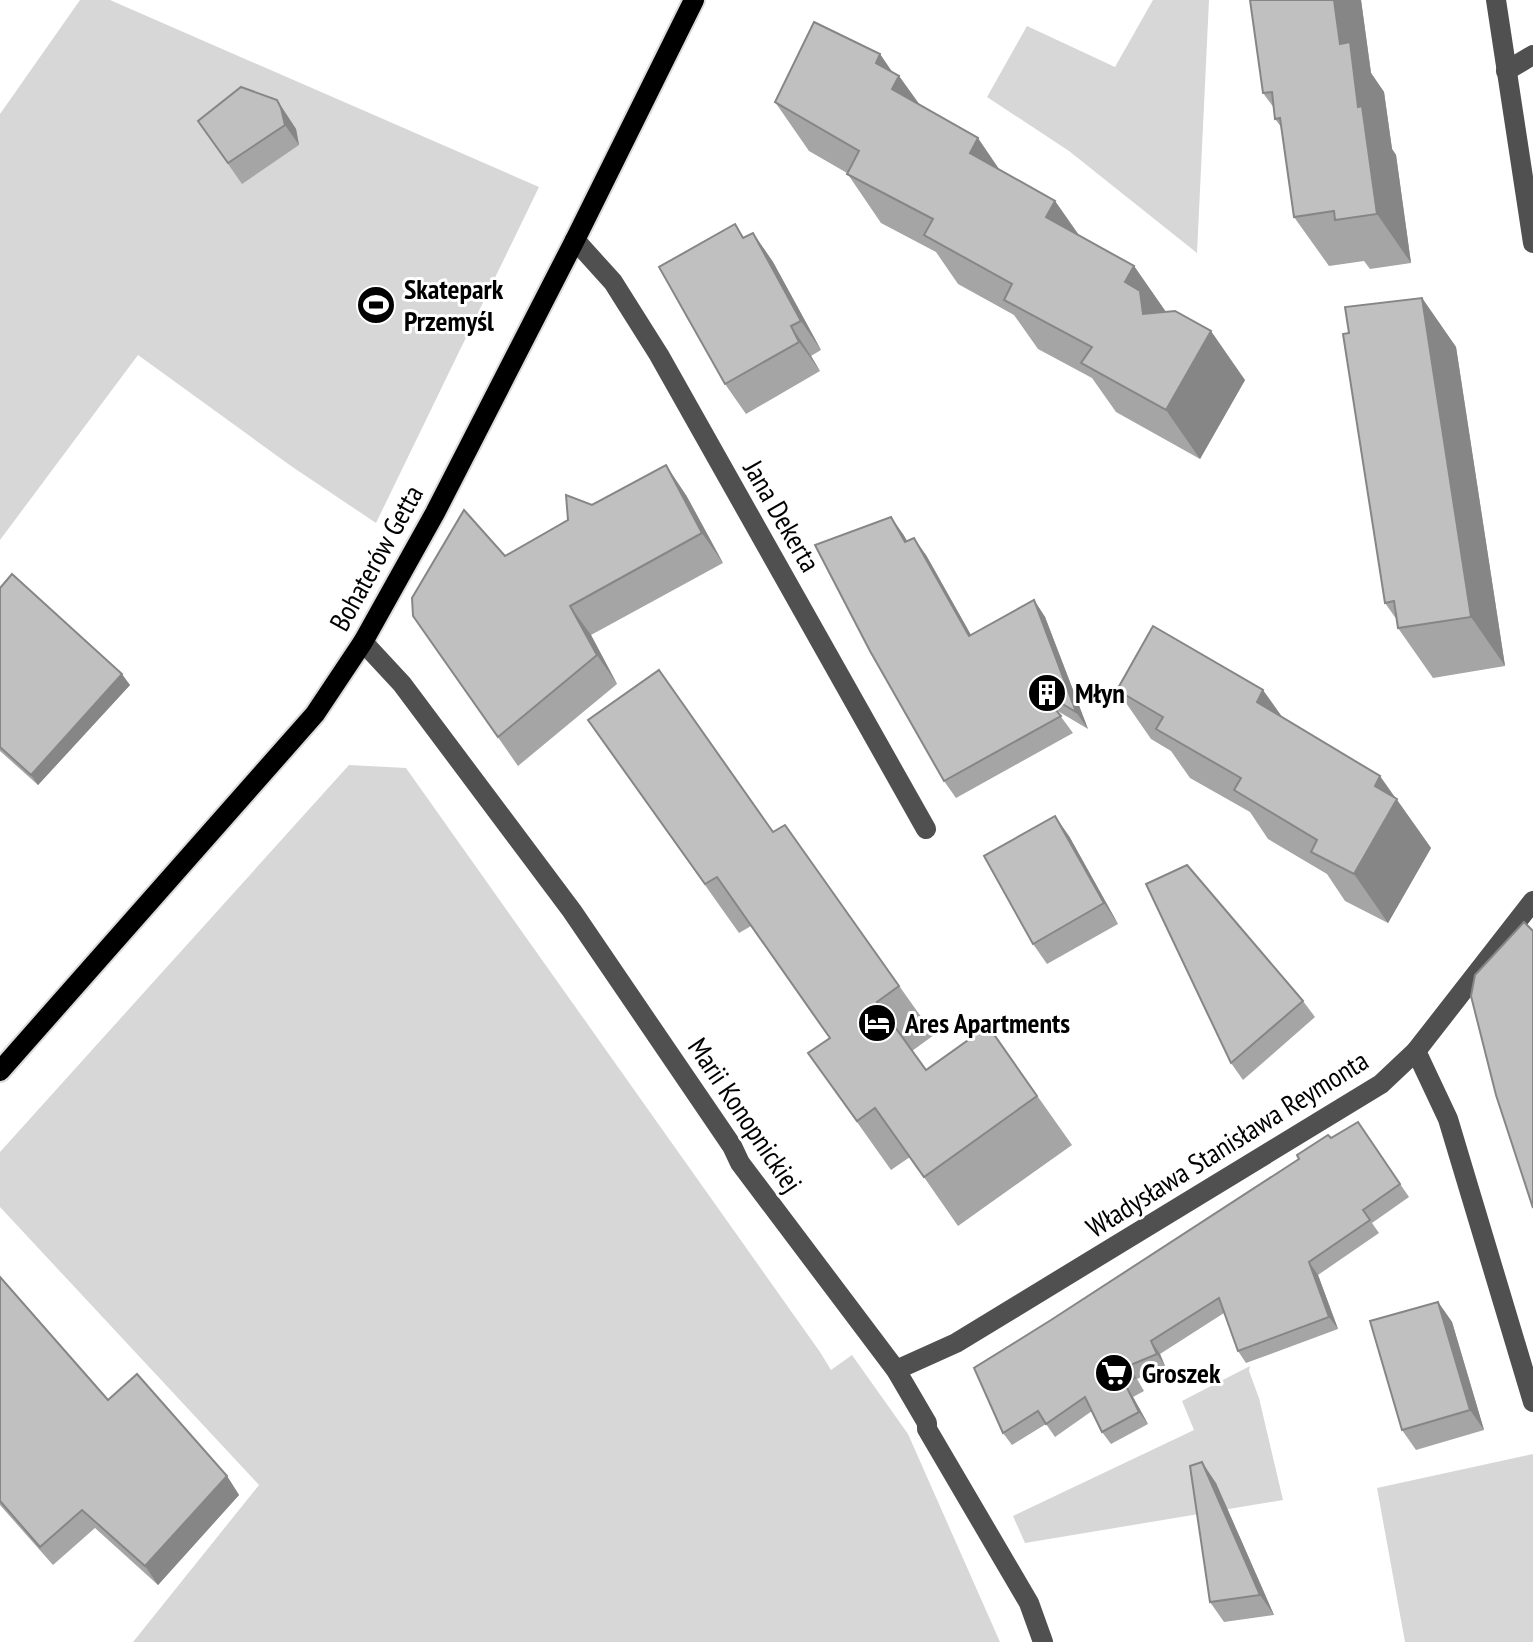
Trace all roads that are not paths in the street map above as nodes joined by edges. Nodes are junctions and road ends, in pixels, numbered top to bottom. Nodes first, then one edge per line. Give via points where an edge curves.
1 (694, 0) edge
2 (1496, 0) edge
3 (1533, 55) edge
4 (1506, 71) junction
5 (575, 240) junction
6 (1533, 243) edge
7 (363, 642) junction
8 (926, 829) dead end
9 (1533, 901) edge
10 (1416, 1051) junction
11 (0, 1071) edge
12 (896, 1370) junction
13 (1533, 1402) edge
14 (1043, 1642) edge

1 - 5 main road, Bohaterów Getta
2 - 4 street
3 - 4 street
4 - 6 street
5 - 7 main road, Bohaterów Getta
5 - 8 street, Jana Dekerta via 613,282 659,355
7 - 11 main road, Bohaterów Getta via 315,714
7 - 12 street, Marii Konopnickiej via 402,684 572,911 740,1163
9 - 10 street, Władysława Stanisława Reymonta
10 - 12 street, Władysława Stanisława Reymonta via 1373,1090 956,1343
10 - 13 street via 1448,1119
12 - 14 street, Marii Konopnickiej via 1029,1603

